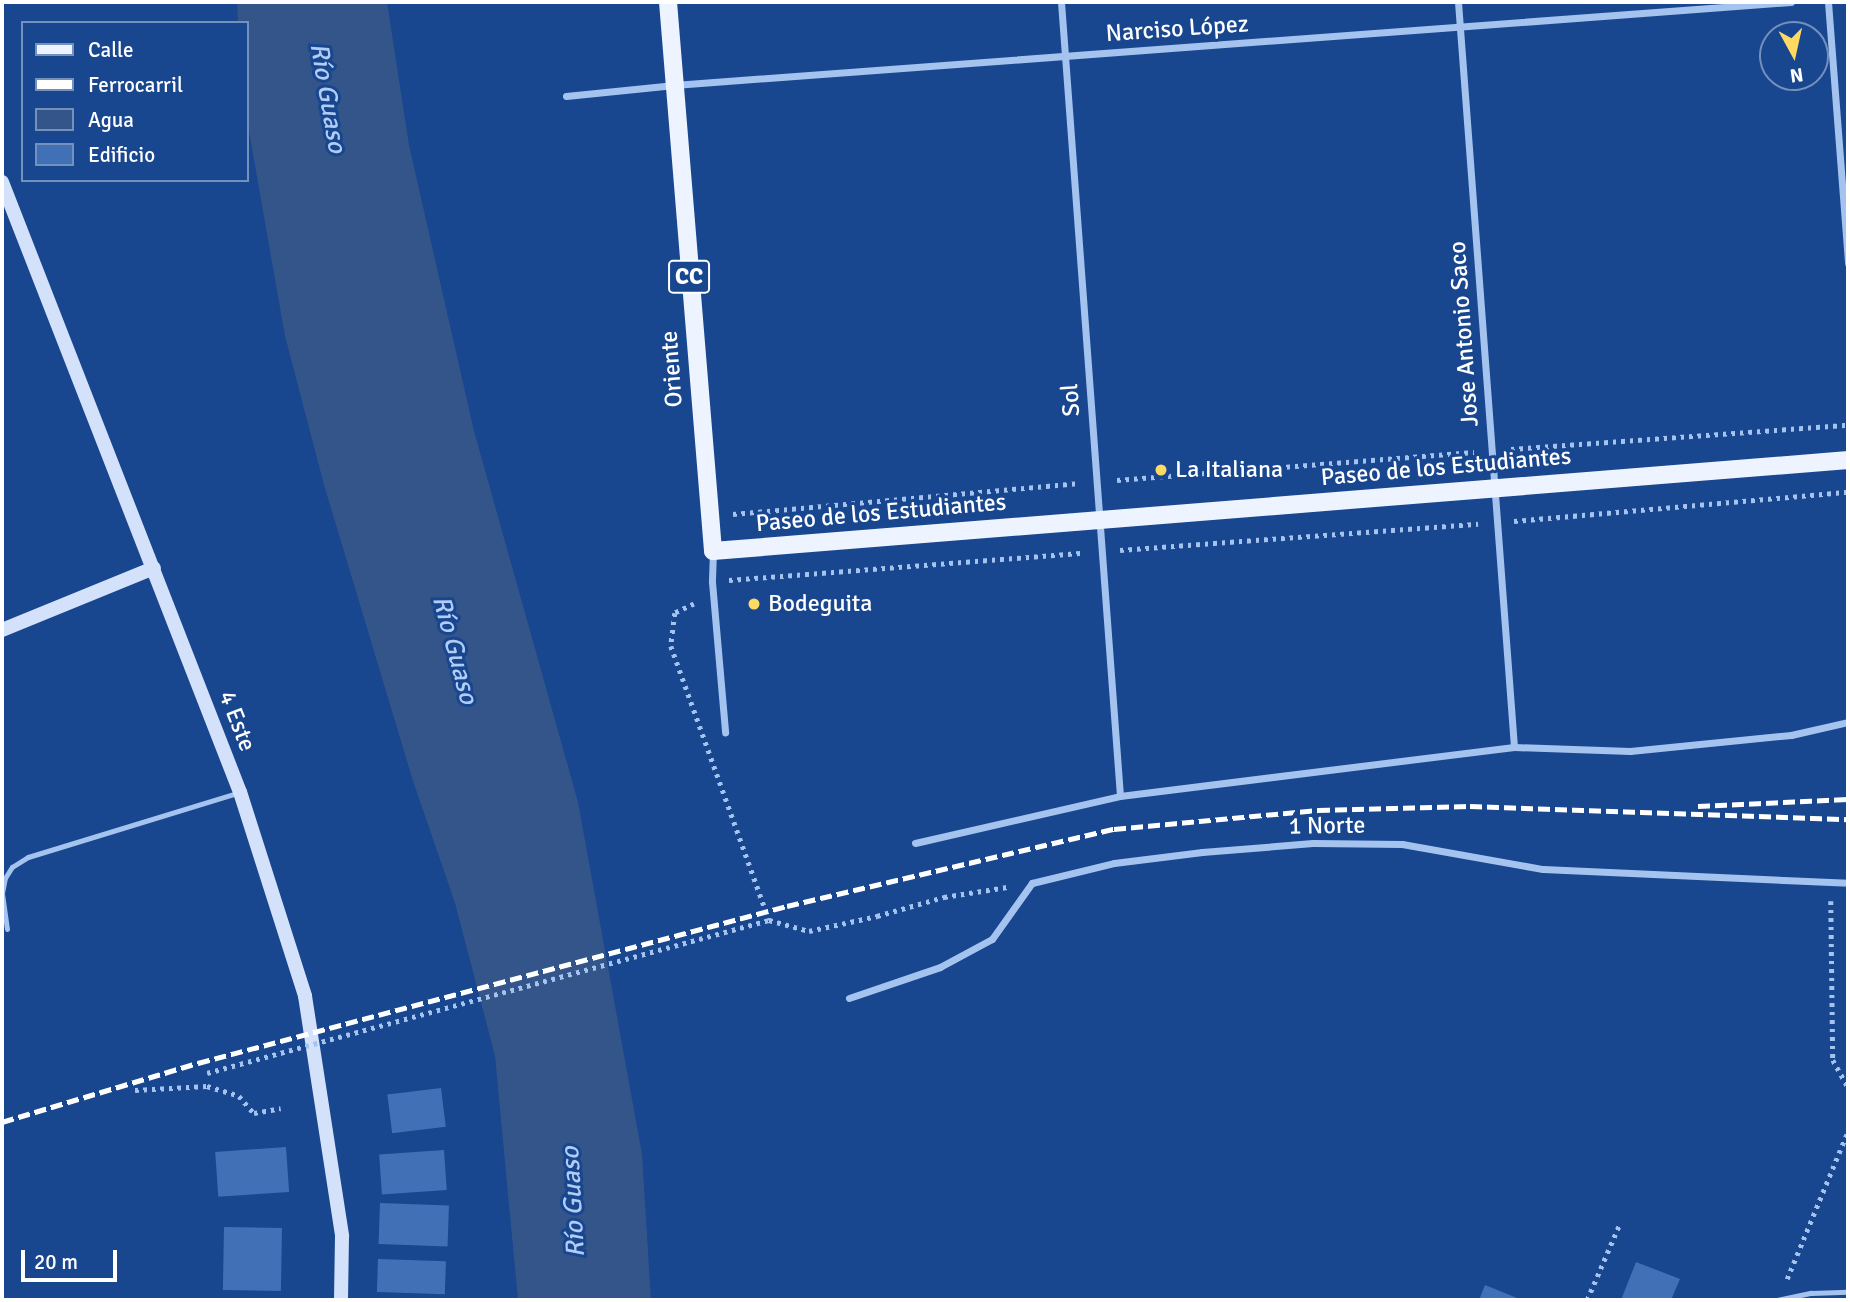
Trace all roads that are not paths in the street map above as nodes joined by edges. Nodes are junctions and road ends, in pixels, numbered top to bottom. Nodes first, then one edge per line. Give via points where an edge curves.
1 (668, 2) edge
2 (1061, 2) edge
3 (1458, 2) edge
4 (1791, 2) edge
5 (1828, 2) edge
6 (1460, 28) junction
7 (1065, 56) junction
8 (674, 85) junction
9 (566, 96) dead end
10 (2, 182) edge
11 (1848, 263) edge
12 (1848, 460) edge
13 (1497, 488) junction
14 (1099, 519) junction
15 (713, 551) junction
16 (154, 568) junction
17 (2, 630) edge
18 (1848, 722) edge
19 (724, 732) dead end
20 (1514, 747) junction
21 (240, 792) junction
22 (1121, 796) junction
23 (915, 843) dead end
24 (1848, 883) edge
25 (7, 929) dead end
26 (849, 998) dead end
27 (1848, 1292) edge
28 (1778, 1299) edge
29 (341, 1300) edge

1 - 8 main road, Oriente / CC
2 - 7 street, Sol
3 - 6 street, Jose Antonio Saco
4 - 6 street, Narciso López
5 - 11 street
6 - 7 street, Narciso López
6 - 13 street, Jose Antonio Saco
7 - 8 street, Narciso López
7 - 14 street, Sol
8 - 9 street, Narciso López
8 - 15 main road, Oriente / CC
10 - 16 main road, 4 Este
12 - 13 main road, Paseo de los Estudiantes
13 - 14 main road, Paseo de los Estudiantes
13 - 20 street, Jose Antonio Saco
14 - 15 main road, Paseo de los Estudiantes
14 - 22 street, Sol
15 - 19 street, Oriente
16 - 17 main road
16 - 21 main road, 4 Este
18 - 20 street via 1791,735 1630,751
20 - 22 street
21 - 25 lane via 28,857 5,878 2,894
21 - 29 main road, 4 Este via 305,996 342,1236
22 - 23 street
24 - 26 street, 1 Norte via 1543,869 1402,844 1313,843 1114,863 1032,883 992,939 940,967
27 - 28 lane

